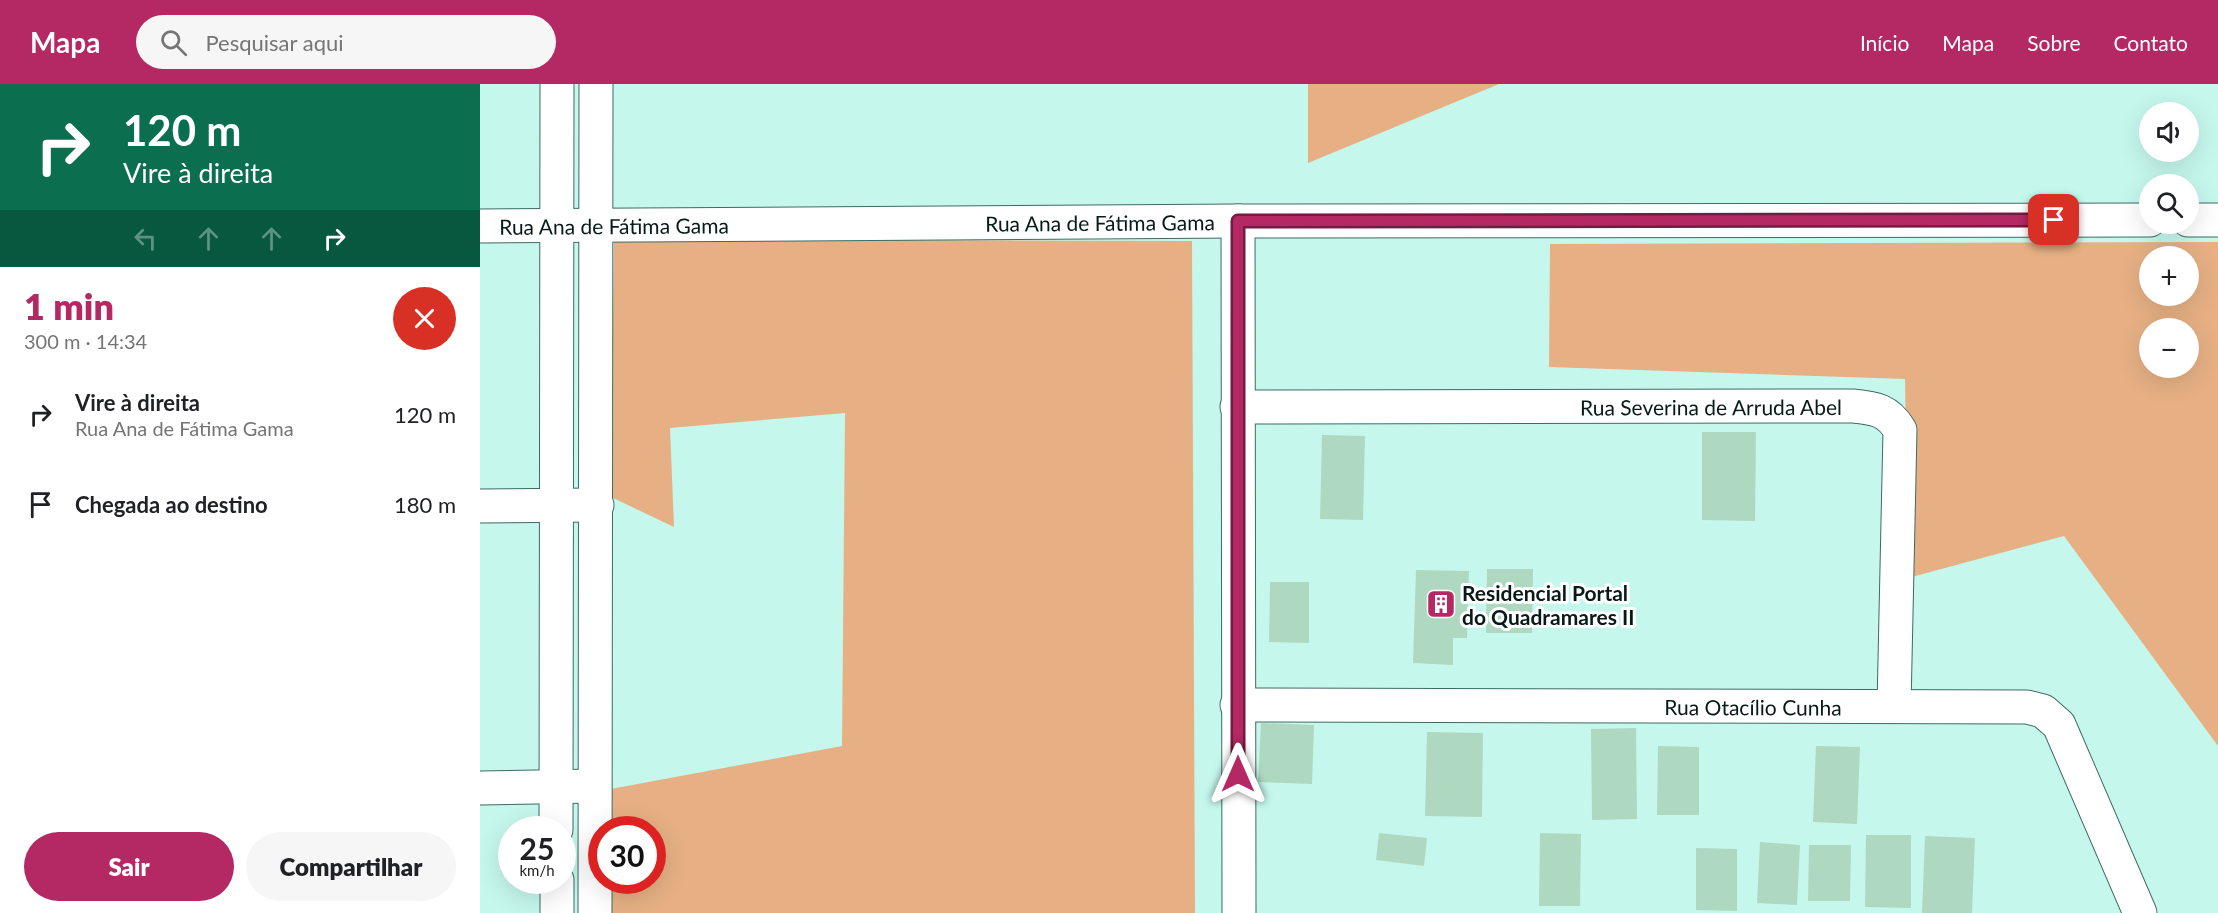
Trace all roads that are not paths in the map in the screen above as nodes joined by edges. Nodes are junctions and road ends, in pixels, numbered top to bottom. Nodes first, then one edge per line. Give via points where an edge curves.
1 (556, 84) edge
2 (596, 84) edge
3 (2139, 220) edge
4 (2199, 220) edge
5 (2218, 220) edge
6 (1238, 221) junction
7 (480, 226) edge
8 (597, 226) junction
9 (557, 227) junction
10 (1237, 407) junction
11 (597, 505) junction
12 (480, 506) edge
13 (555, 506) junction
14 (1237, 705) junction
15 (1894, 706) junction
16 (594, 786) junction
17 (480, 788) edge
18 (556, 788) junction
19 (556, 816) edge
20 (557, 894) edge
21 (557, 913) edge
22 (595, 913) edge
23 (1239, 913) edge
24 (2140, 913) edge

1 - 9 street
2 - 8 street
3 - 6 street, Rua Ana de Fátima Gama
4 - 5 street
6 - 8 street, Rua Ana de Fátima Gama
6 - 10 street
7 - 9 street, Rua Ana de Fátima Gama
8 - 9 street, Rua Ana de Fátima Gama
8 - 11 street
9 - 13 street
10 - 14 street
10 - 15 street, Rua Severina de Arruda Abel via 1853,406 1883,411 1900,430
11 - 13 street
11 - 16 street
12 - 13 street
13 - 18 street
14 - 15 street, Rua Otacílio Cunha
14 - 23 street
15 - 24 street, Rua Otacílio Cunha via 2027,708 2053,718
16 - 18 street
16 - 22 street
17 - 18 street
18 - 19 street
20 - 21 street

